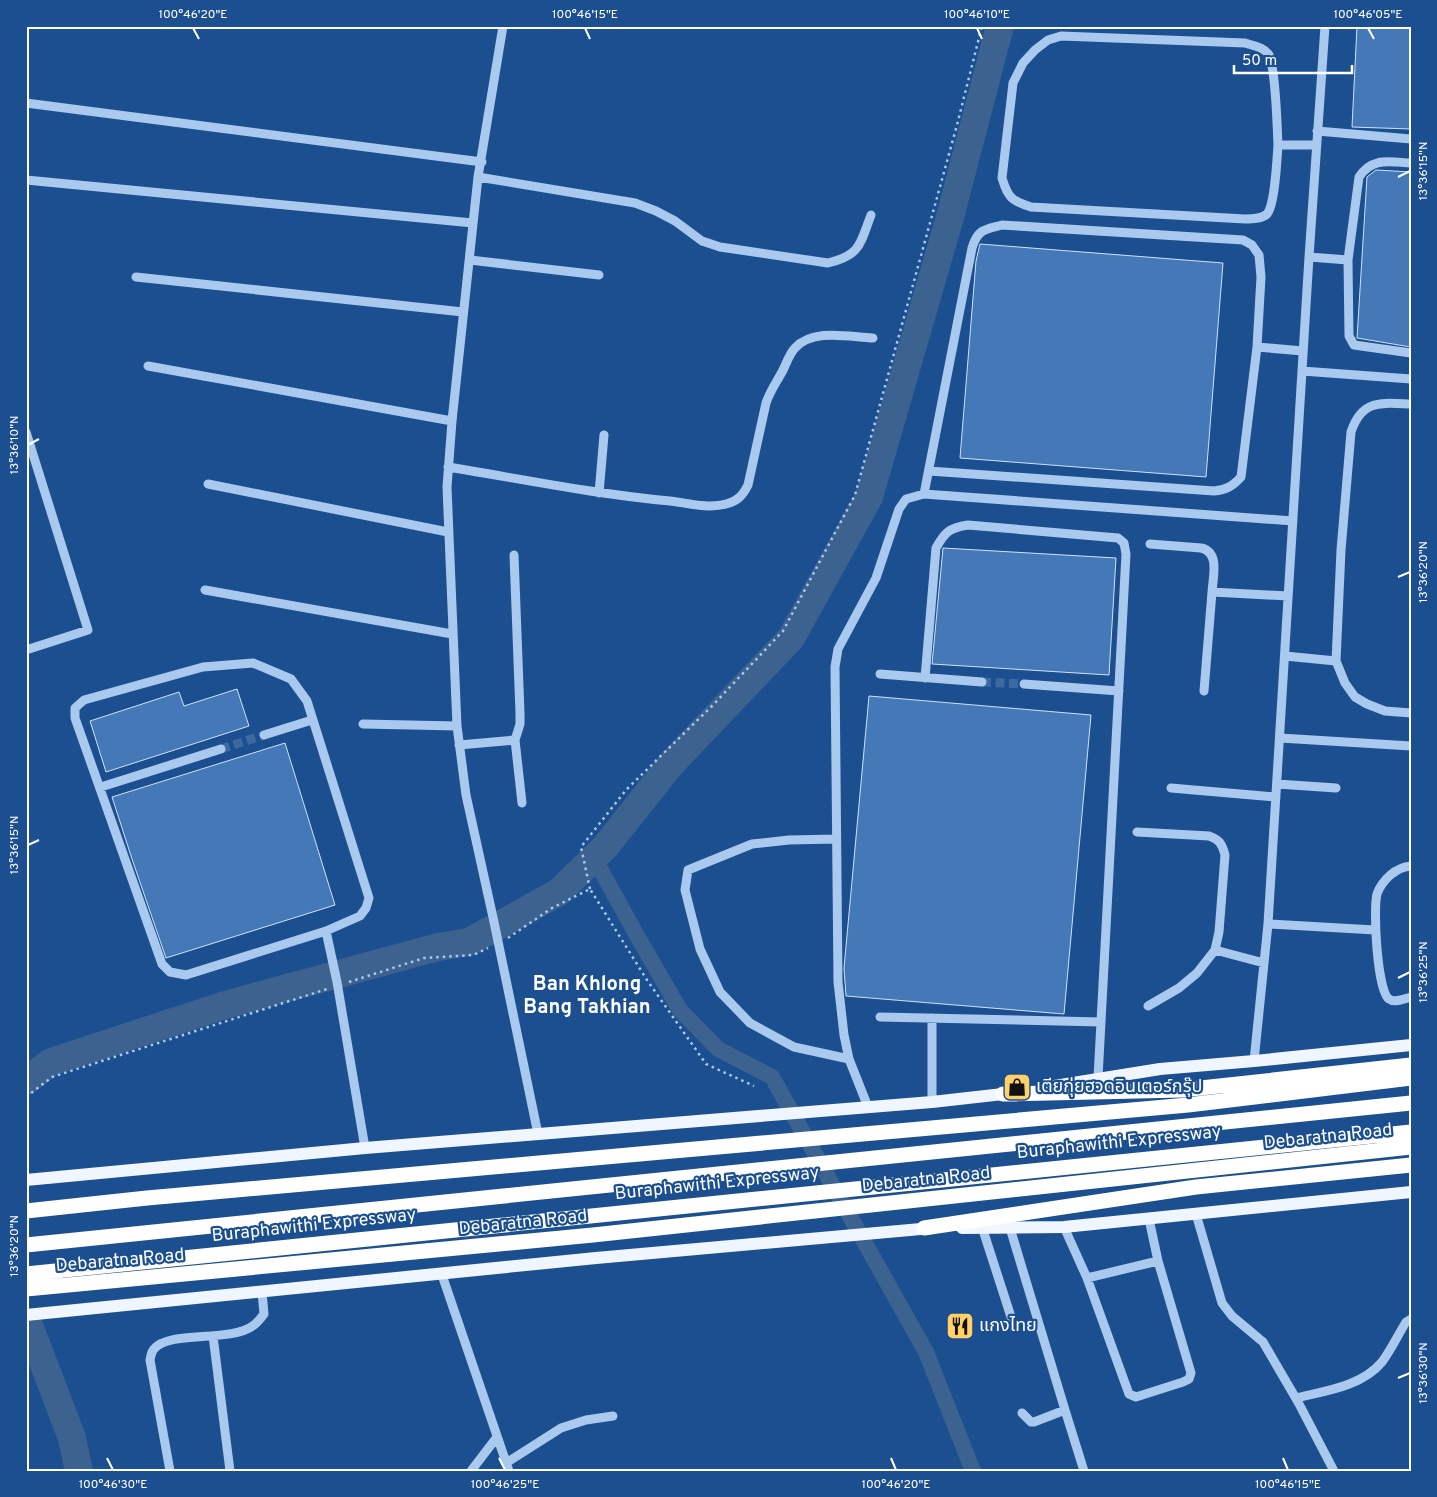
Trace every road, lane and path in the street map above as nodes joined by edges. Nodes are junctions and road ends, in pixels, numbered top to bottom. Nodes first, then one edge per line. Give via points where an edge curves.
1 (502, 26) edge
2 (982, 26) edge
3 (1325, 26) edge
4 (26, 104) edge
5 (1317, 131) junction
6 (1411, 139) edge
7 (1278, 145) junction
8 (1316, 145) junction
9 (482, 162) junction
10 (1411, 163) edge
11 (478, 177) junction
12 (26, 180) edge
13 (871, 214) dead end
14 (473, 223) junction
15 (1309, 257) junction
16 (470, 260) junction
17 (1348, 260) junction
18 (599, 275) dead end
19 (136, 277) dead end
20 (463, 312) junction
21 (873, 338) dead end
22 (1257, 347) junction
23 (1303, 351) junction
24 (1411, 353) edge
25 (148, 366) dead end
26 (1302, 371) junction
27 (1411, 379) edge
28 (1411, 404) edge
29 (452, 421) junction
30 (26, 432) edge
31 (604, 435) dead end
32 (448, 467) junction
33 (929, 471) junction
34 (208, 484) dead end
35 (599, 492) junction
36 (924, 494) junction
37 (1293, 521) junction
38 (448, 532) junction
39 (1150, 544) dead end
40 (514, 556) dead end
41 (205, 590) dead end
42 (1212, 592) junction
43 (1288, 596) junction
44 (452, 634) junction
45 (26, 650) edge
46 (1285, 656) junction
47 (1336, 661) junction
48 (880, 674) dead end
49 (925, 678) junction
50 (982, 682) tunnel mouth
51 (1024, 684) tunnel mouth
52 (1119, 691) junction
53 (1204, 691) dead end
54 (1411, 713) edge
55 (312, 720) junction
56 (363, 724) dead end
57 (457, 726) junction
58 (264, 735) tunnel mouth
59 (1280, 738) junction
60 (515, 740) junction
61 (459, 745) junction
62 (1411, 746) edge
63 (221, 749) tunnel mouth
64 (1277, 784) junction
65 (101, 787) junction
66 (1171, 788) dead end
67 (1336, 788) dead end
68 (1276, 797) junction
69 (522, 803) dead end
70 (1137, 832) dead end
71 (836, 839) junction
72 (1411, 866) edge
73 (590, 889) junction
74 (1268, 924) junction
75 (1375, 930) junction
76 (326, 931) junction
77 (497, 944) junction
78 (1215, 950) junction
79 (1264, 963) junction
80 (349, 982) dead end
81 (334, 985) junction
82 (1411, 998) edge
83 (1148, 1006) dead end
84 (880, 1017) dead end
85 (932, 1018) junction
86 (1101, 1022) junction
87 (1411, 1045) edge
88 (849, 1059) junction
89 (1254, 1062) junction
90 (1411, 1065) edge
91 (1098, 1078) junction
92 (1411, 1078) edge
93 (754, 1086) dead end
94 (1003, 1094) junction
95 (26, 1097) edge
96 (932, 1102) junction
97 (1411, 1103) edge
98 (868, 1107) junction
99 (1411, 1132) edge
100 (538, 1134) junction
101 (1411, 1147) edge
102 (365, 1148) junction
103 (1411, 1165) edge
104 (26, 1180) edge
105 (1411, 1192) edge
106 (26, 1211) edge
107 (1196, 1214) junction
108 (1149, 1219) junction
109 (1064, 1227) junction
110 (924, 1228) junction
111 (982, 1228) junction
112 (1010, 1228) junction
113 (26, 1245) edge
114 (1158, 1261) junction
115 (26, 1274) edge
116 (442, 1275) junction
117 (1087, 1278) junction
118 (26, 1289) edge
119 (262, 1292) junction
120 (26, 1315) edge
121 (1411, 1318) edge
122 (1012, 1320) dead end
123 (213, 1336) junction
124 (1296, 1398) junction
125 (1066, 1410) junction
126 (1022, 1413) dead end
127 (613, 1416) dead end
128 (497, 1436) junction
129 (508, 1467) edge
130 (170, 1471) edge
131 (230, 1471) edge
132 (471, 1471) edge
133 (1084, 1471) edge
134 (1334, 1471) edge

1 - 9 street
2 - 73 path via 855,495 783,631 626,790 581,846
3 - 5 street
4 - 9 street
5 - 6 street
5 - 8 street
7 - 7 street via 1272,204 1267,214 1258,218 1031,207 1015,202 1002,178 1013,83 1034,50 1061,36 1245,43 1261,48 1269,54 1272,68
7 - 8 street
8 - 15 street
9 - 11 street
10 - 17 street via 1384,161 1372,163 1364,169 1359,177
11 - 13 street via 636,203 675,221 702,241 720,247 828,263 845,259 853,253 861,242
11 - 14 street
12 - 14 street
14 - 16 street
15 - 17 street
15 - 23 street
16 - 18 street
16 - 20 street
17 - 24 street via 1349,336 1354,345
19 - 20 street
20 - 29 street
21 - 35 street via 816,337 794,348 770,390 748,485 736,501 710,505
22 - 23 street
22 - 33 street via 1241,477 1226,490 1214,492
22 - 33 street via 1259,255 1252,244 1243,240 1002,225 984,230 976,236 972,248
23 - 26 street
25 - 29 street
26 - 27 street
26 - 37 street
28 - 47 street via 1376,403 1363,410 1352,432 1341,550
29 - 32 street
30 - 45 street via 88,630
31 - 35 street
32 - 35 street
32 - 38 street
33 - 36 street
34 - 38 street
36 - 37 street
36 - 71 street via 906,499 898,510 876,578 838,649 835,667
37 - 43 street
38 - 44 street
39 - 42 street via 1211,553 1214,559
40 - 60 street via 520,713
41 - 44 street
42 - 43 street
42 - 53 street
43 - 46 street
44 - 57 street
46 - 47 street
46 - 59 street
47 - 54 street via 1355,697 1384,711
48 - 49 street
49 - 50 street
49 - 52 street via 936,548 943,535 953,528 968,525 1118,538 1124,543
51 - 52 street
52 - 86 street
55 - 58 street
55 - 65 street via 306,701 291,679 253,663 203,666 84,700 75,708 76,718
55 - 76 street via 369,898 360,916
56 - 57 street
57 - 61 street
59 - 62 street
59 - 64 street
60 - 61 street
60 - 69 street
61 - 77 street via 466,795
63 - 65 street
64 - 67 street
64 - 68 street
65 - 76 street via 162,964 170,972 186,975
66 - 68 street
68 - 74 street
70 - 78 street via 1208,836 1222,845 1225,855
71 - 88 street via 838,982
71 - 88 street via 752,844 688,870 685,890 700,949 720,992 750,1023 794,1047
72 - 75 street via 1392,873 1385,880 1377,895
73 - 77 path via 552,908
73 - 93 path via 706,1064
74 - 75 street
74 - 79 street
75 - 82 street via 1384,994 1393,1001
76 - 81 street
77 - 80 path via 473,955 424,958
77 - 100 street
78 - 79 street
78 - 83 street via 1197,973
79 - 89 street
81 - 95 path via 52,1077
81 - 102 street
84 - 85 street
85 - 86 street
85 - 96 street
86 - 91 street
87 - 89 main road
88 - 98 street
89 - 91 main road via 1160,1069
90 - 94 highway via 1182,1090
91 - 94 main road
92 - 106 highway via 1188,1105
94 - 96 main road
96 - 98 main road
97 - 113 highway, Buraphawithi Expressway
98 - 100 main road
99 - 115 highway, Buraphawithi Expressway
100 - 102 main road
101 - 118 highway, Debaratna Road via 593,1235
102 - 104 main road
103 - 110 highway via 1196,1187
105 - 107 main road
107 - 108 main road
107 - 124 street via 1222,1304 1263,1342
108 - 109 main road
108 - 114 street
109 - 112 main road
109 - 117 street
110 - 111 main road
110 - 116 main road
111 - 112 main road
111 - 122 street
112 - 125 street
114 - 117 street
114 - 117 street via 1191,1373 1183,1382 1136,1397 1129,1394
116 - 119 main road
116 - 128 street
119 - 120 main road
119 - 123 street via 264,1314 252,1326
121 - 124 street via 1372,1372 1359,1380
123 - 130 street via 178,1338 155,1347 152,1352 150,1360
123 - 131 street
124 - 134 street
125 - 126 street via 1034,1422
125 - 133 street
127 - 129 street via 562,1428
128 - 129 street
128 - 132 street

